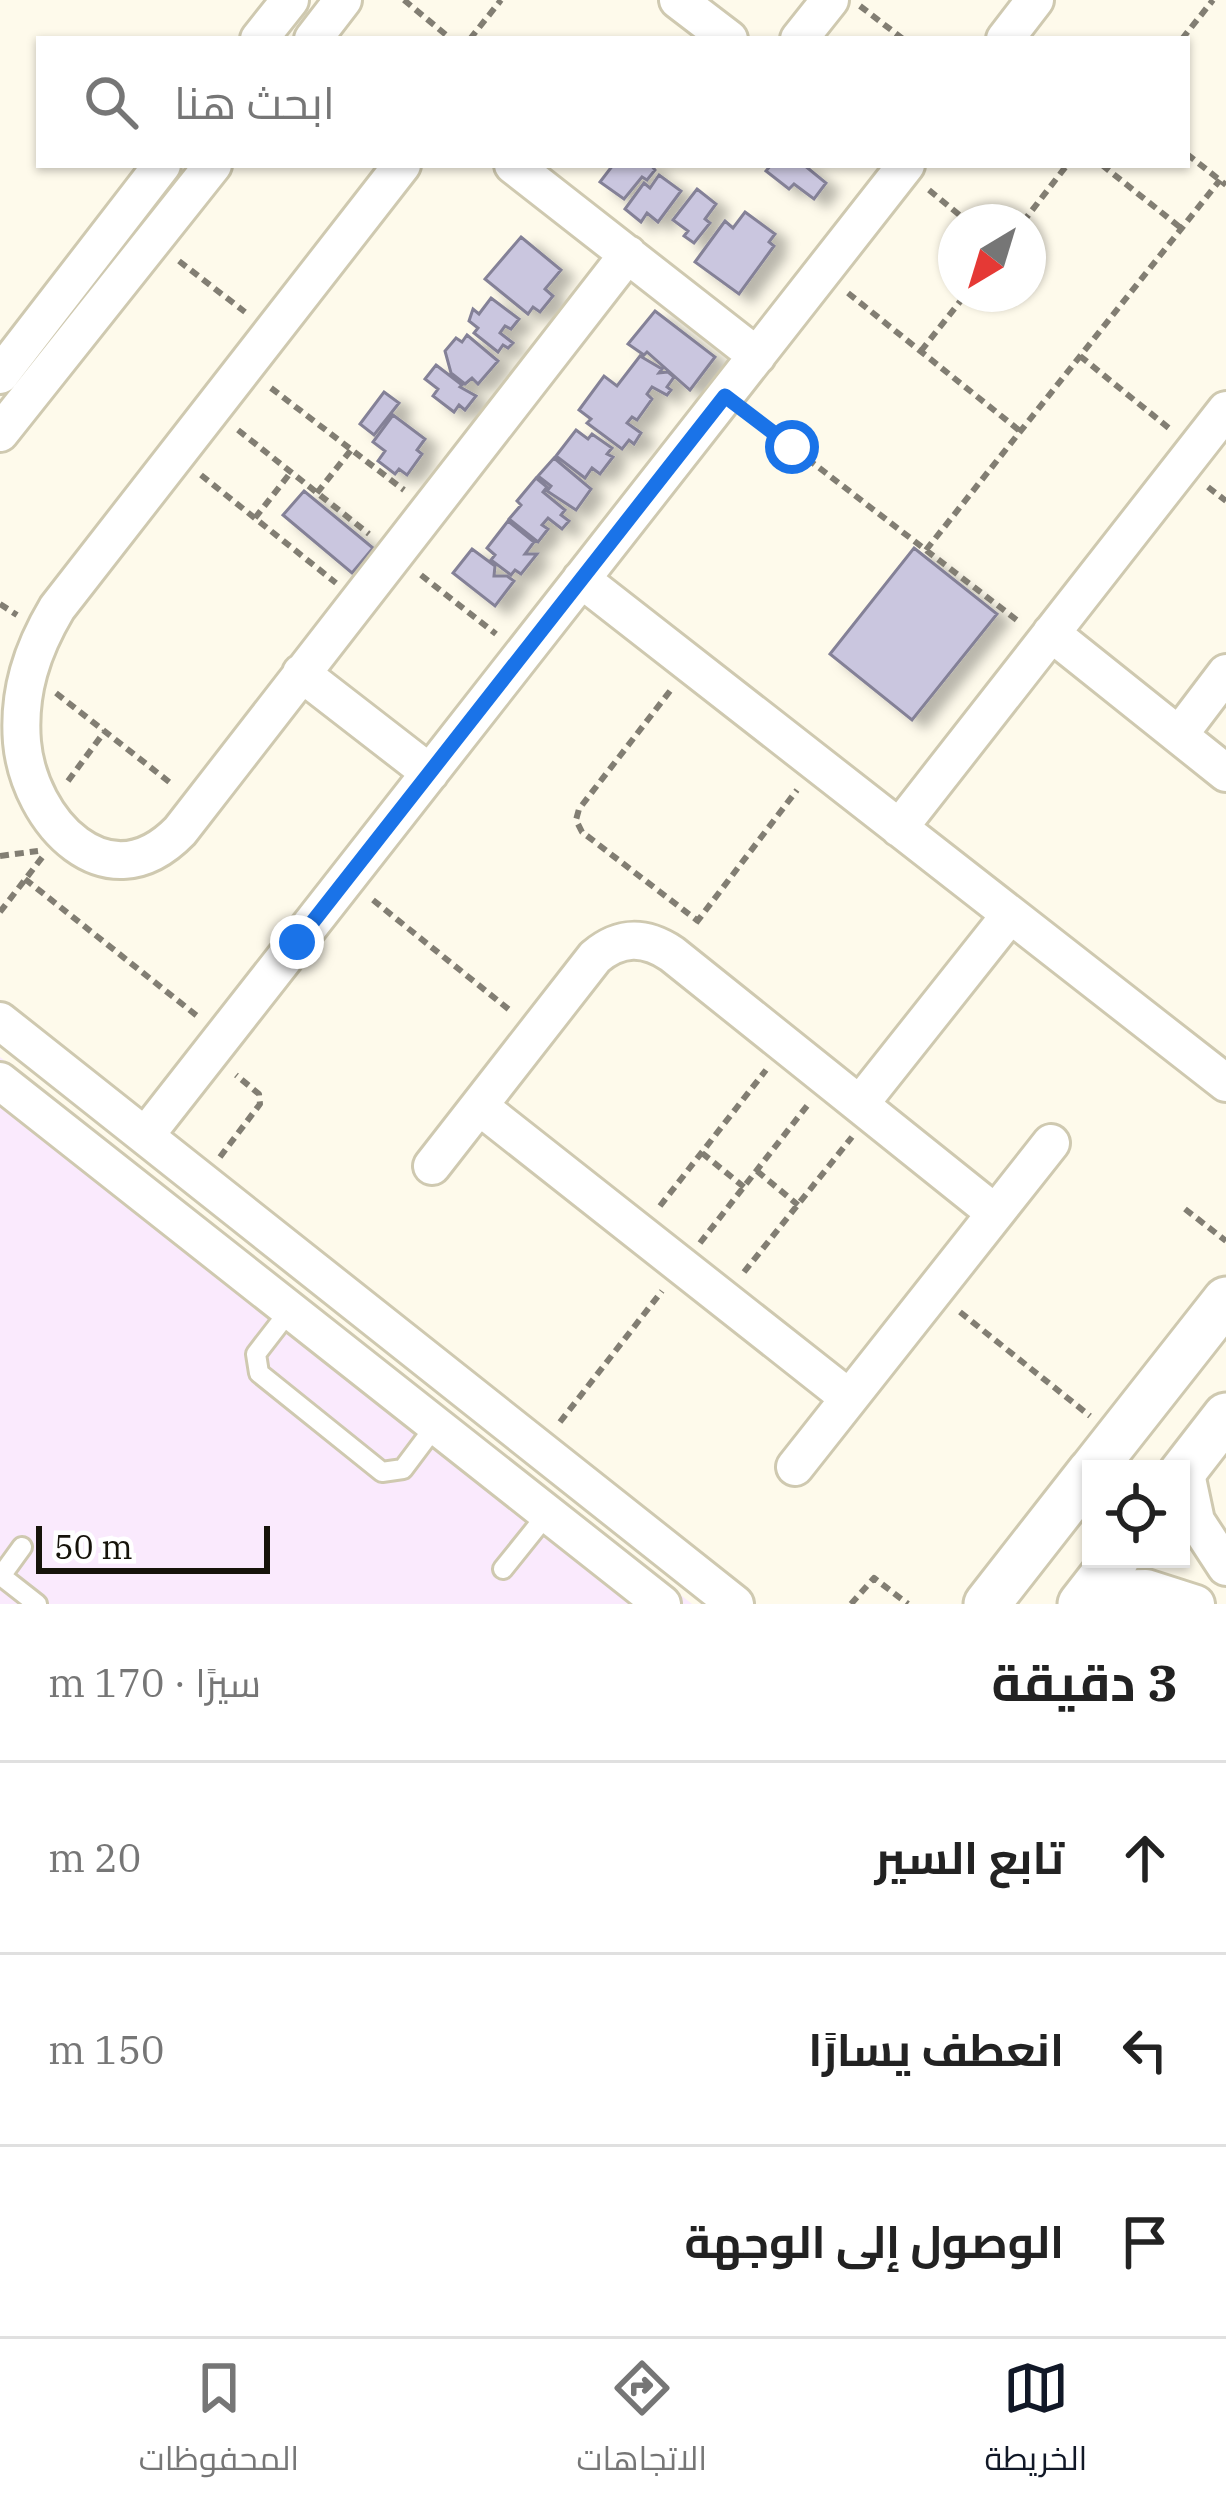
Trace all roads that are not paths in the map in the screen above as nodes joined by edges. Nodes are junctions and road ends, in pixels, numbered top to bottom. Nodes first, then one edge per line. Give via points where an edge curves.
1 (343, 0) edge
2 (678, 0) edge
3 (830, 0) edge
4 (1035, 0) edge
5 (315, 36) edge
6 (725, 36) edge
7 (801, 36) edge
8 (1007, 36) edge
9 (160, 168) edge
10 (211, 168) edge
11 (400, 168) edge
12 (517, 168) edge
13 (903, 168) edge
14 (628, 254) junction
15 (757, 356) junction
16 (0, 375) edge
17 (1226, 410) edge
18 (0, 433) edge
19 (581, 579) junction
20 (1048, 637) junction
21 (301, 673) junction
22 (1226, 673) edge
23 (1178, 735) junction
24 (430, 773) junction
25 (1226, 773) edge
26 (899, 828) junction
27 (1010, 915) junction
28 (0, 1021) edge
29 (59, 1068) junction
30 (0, 1081) edge
31 (1226, 1082) edge
32 (30, 1105) junction
33 (479, 1106) junction
34 (865, 1109) junction
35 (145, 1136) junction
36 (1051, 1142) dead end
37 (432, 1166) dead end
38 (995, 1213) junction
39 (1226, 1300) edge
40 (290, 1310) junction
41 (849, 1398) junction
42 (1226, 1416) edge
43 (436, 1425) junction
44 (1100, 1459) edge
45 (1190, 1463) edge
46 (795, 1467) dead end
47 (1190, 1498) edge
48 (609, 1504) junction
49 (548, 1513) junction
50 (580, 1539) junction
51 (22, 1547) dead end
52 (1226, 1567) edge
53 (503, 1569) dead end
54 (0, 1576) edge
55 (1097, 1584) edge
56 (37, 1604) edge
57 (662, 1604) edge
58 (735, 1604) edge
59 (986, 1604) edge
60 (1196, 1604) edge

1 - 5 street
2 - 6 street
3 - 7 street
4 - 8 street
9 - 16 street
10 - 18 street
11 - 21 street via 57,608 23,695 26,767 45,813 78,846 118,860 153,853
12 - 14 street
13 - 15 street
14 - 15 street
14 - 21 street
15 - 19 street
17 - 20 street
19 - 24 street
19 - 26 street
20 - 23 street
20 - 26 street
21 - 24 street
22 - 23 street
23 - 25 street
24 - 35 street
26 - 27 street
27 - 31 street
27 - 34 street
28 - 29 street
29 - 32 street
29 - 35 street
30 - 32 street
32 - 40 street
33 - 34 street via 606,948 633,940 672,954
33 - 37 street
33 - 41 street
34 - 38 street
35 - 48 street
36 - 38 street
38 - 41 street
39 - 44 street
40 - 43 street
40 - 43 lane via 256,1354 256,1367 365,1459 396,1473
41 - 46 street
42 - 45 street
43 - 49 street
44 - 59 street
47 - 52 street
48 - 50 street
48 - 58 street
49 - 50 street
49 - 53 lane
50 - 57 street
51 - 54 lane
54 - 56 lane
55 - 60 street

